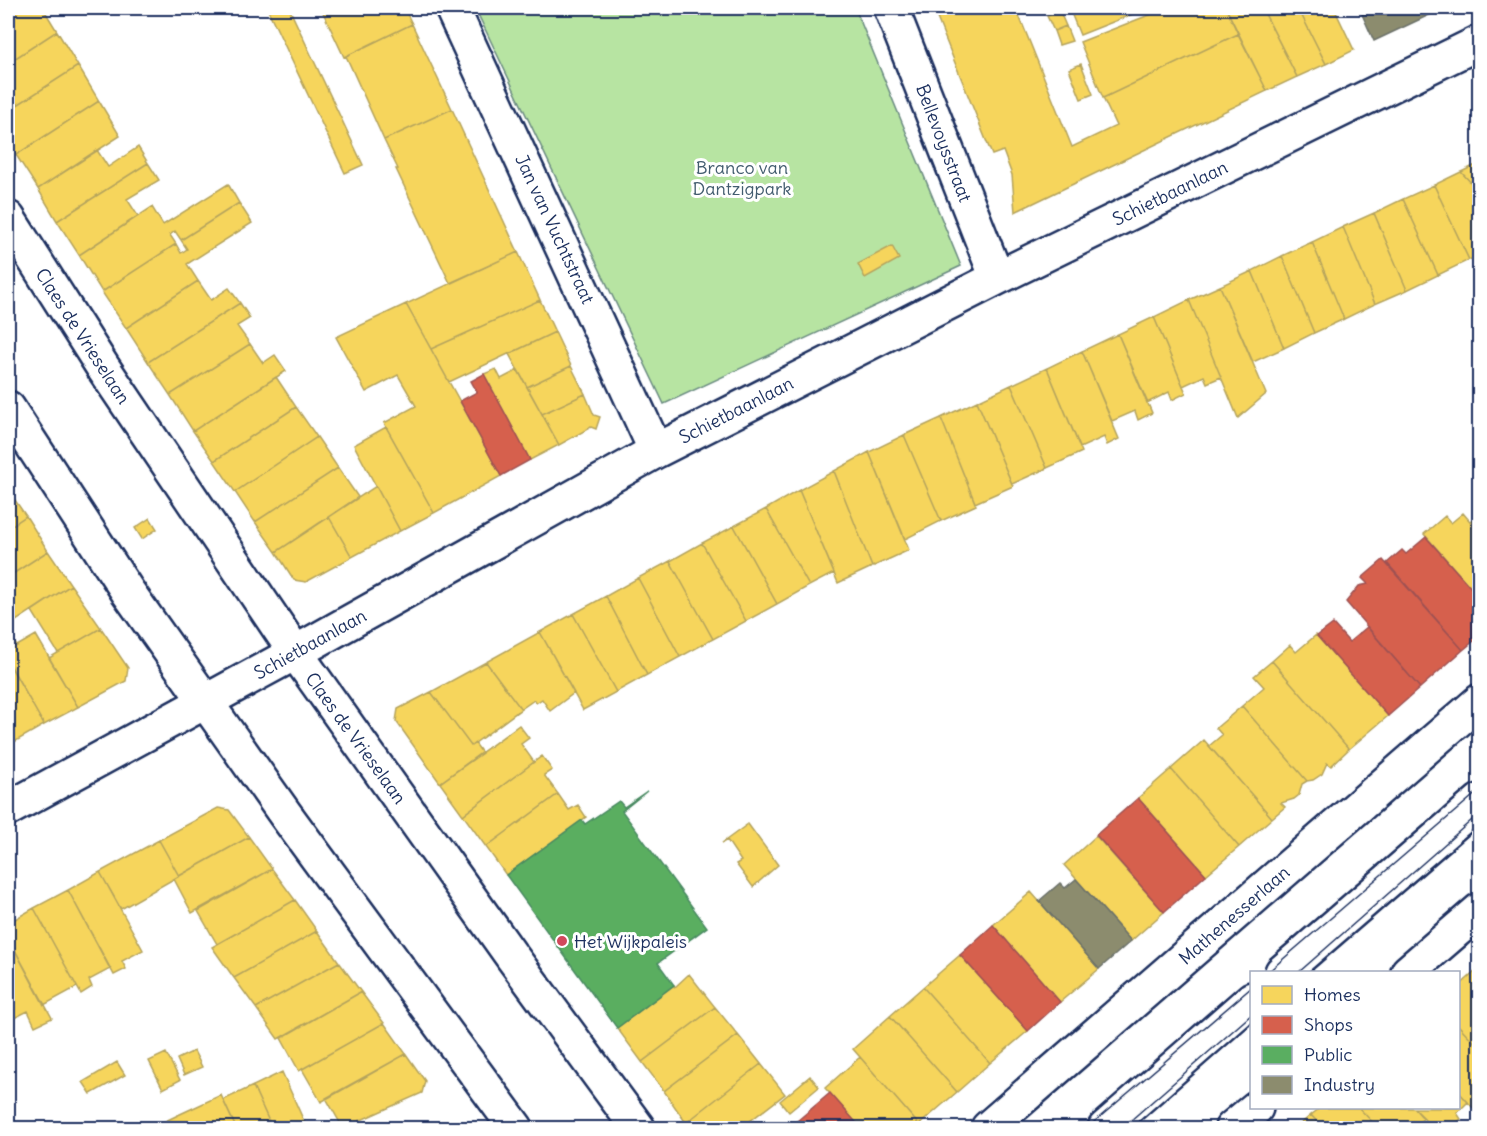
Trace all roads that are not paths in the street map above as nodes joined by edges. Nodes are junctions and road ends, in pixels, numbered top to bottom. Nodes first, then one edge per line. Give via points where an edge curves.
1 (452, 8) edge
2 (891, 8) edge
3 (1479, 42) edge
4 (8, 218) edge
5 (997, 278) junction
6 (8, 408) edge
7 (656, 451) junction
8 (295, 652) junction
9 (206, 700) junction
10 (1479, 701) edge
11 (1479, 801) edge
12 (8, 808) edge
13 (1479, 910) edge
14 (1283, 971) edge
15 (1409, 971) edge
16 (1250, 1000) edge
17 (1254, 1109) edge
18 (509, 1127) edge
19 (638, 1128) edge
20 (988, 1128) edge
21 (1105, 1128) edge
22 (1232, 1128) edge

1 - 7 street, Jan van Vuchtstraat
2 - 5 street, Bellevoysstraat
3 - 5 street, Schietbaanlaan
4 - 8 street, Claes de Vrieselaan via 104,369
5 - 7 street, Schietbaanlaan
6 - 9 street via 128,592
7 - 8 street, Schietbaanlaan
8 - 9 street, Schietbaanlaan
8 - 19 street, Claes de Vrieselaan
9 - 12 street, Schietbaanlaan
9 - 18 street
10 - 20 street, Mathenesserlaan
11 - 14 street
13 - 15 street
16 - 21 street
17 - 22 street

